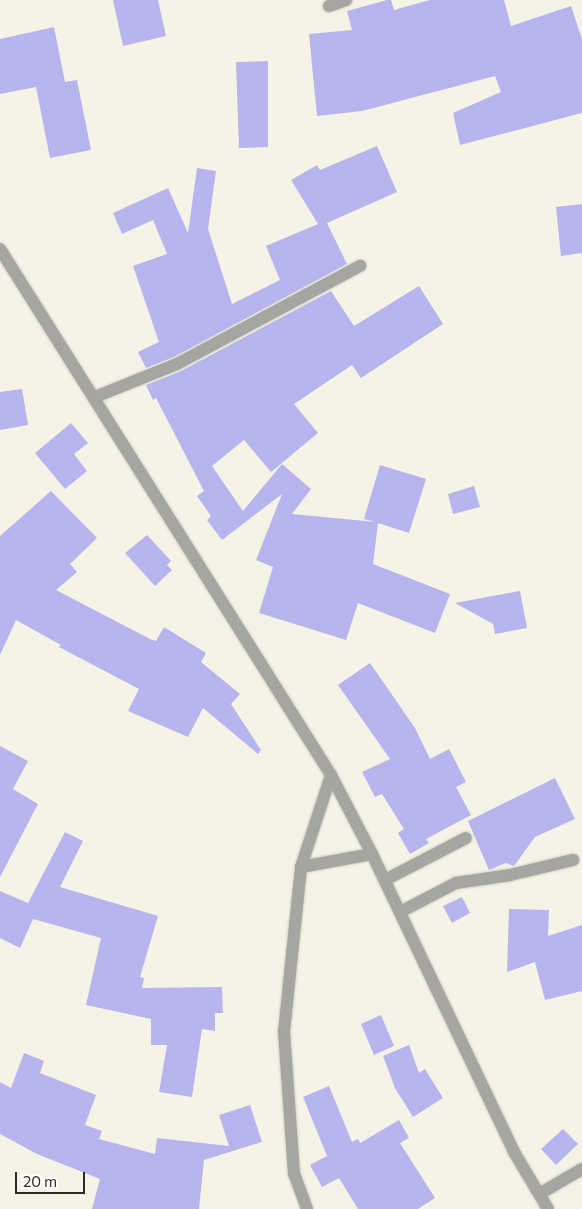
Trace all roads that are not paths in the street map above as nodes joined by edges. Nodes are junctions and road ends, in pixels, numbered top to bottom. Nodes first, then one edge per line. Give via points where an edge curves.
1 (346, 0) edge
2 (329, 6) dead end
3 (0, 249) edge
4 (4, 266) edge
5 (360, 266) dead end
6 (95, 397) junction
7 (331, 775) junction
8 (466, 838) dead end
9 (372, 854) junction
10 (573, 860) dead end
11 (301, 867) junction
12 (385, 880) junction
13 (400, 912) junction
14 (582, 1169) edge
15 (541, 1193) junction
16 (307, 1209) edge
17 (548, 1209) edge

1 - 2 street
3 - 4 street
4 - 6 street
5 - 6 street via 177,364
6 - 7 street
7 - 9 street
7 - 11 street
8 - 12 street
9 - 11 street
9 - 12 street
10 - 13 street via 510,875 456,883
11 - 16 street via 284,1032 294,1174
12 - 13 street
13 - 15 street via 514,1152
14 - 15 street
15 - 17 street

